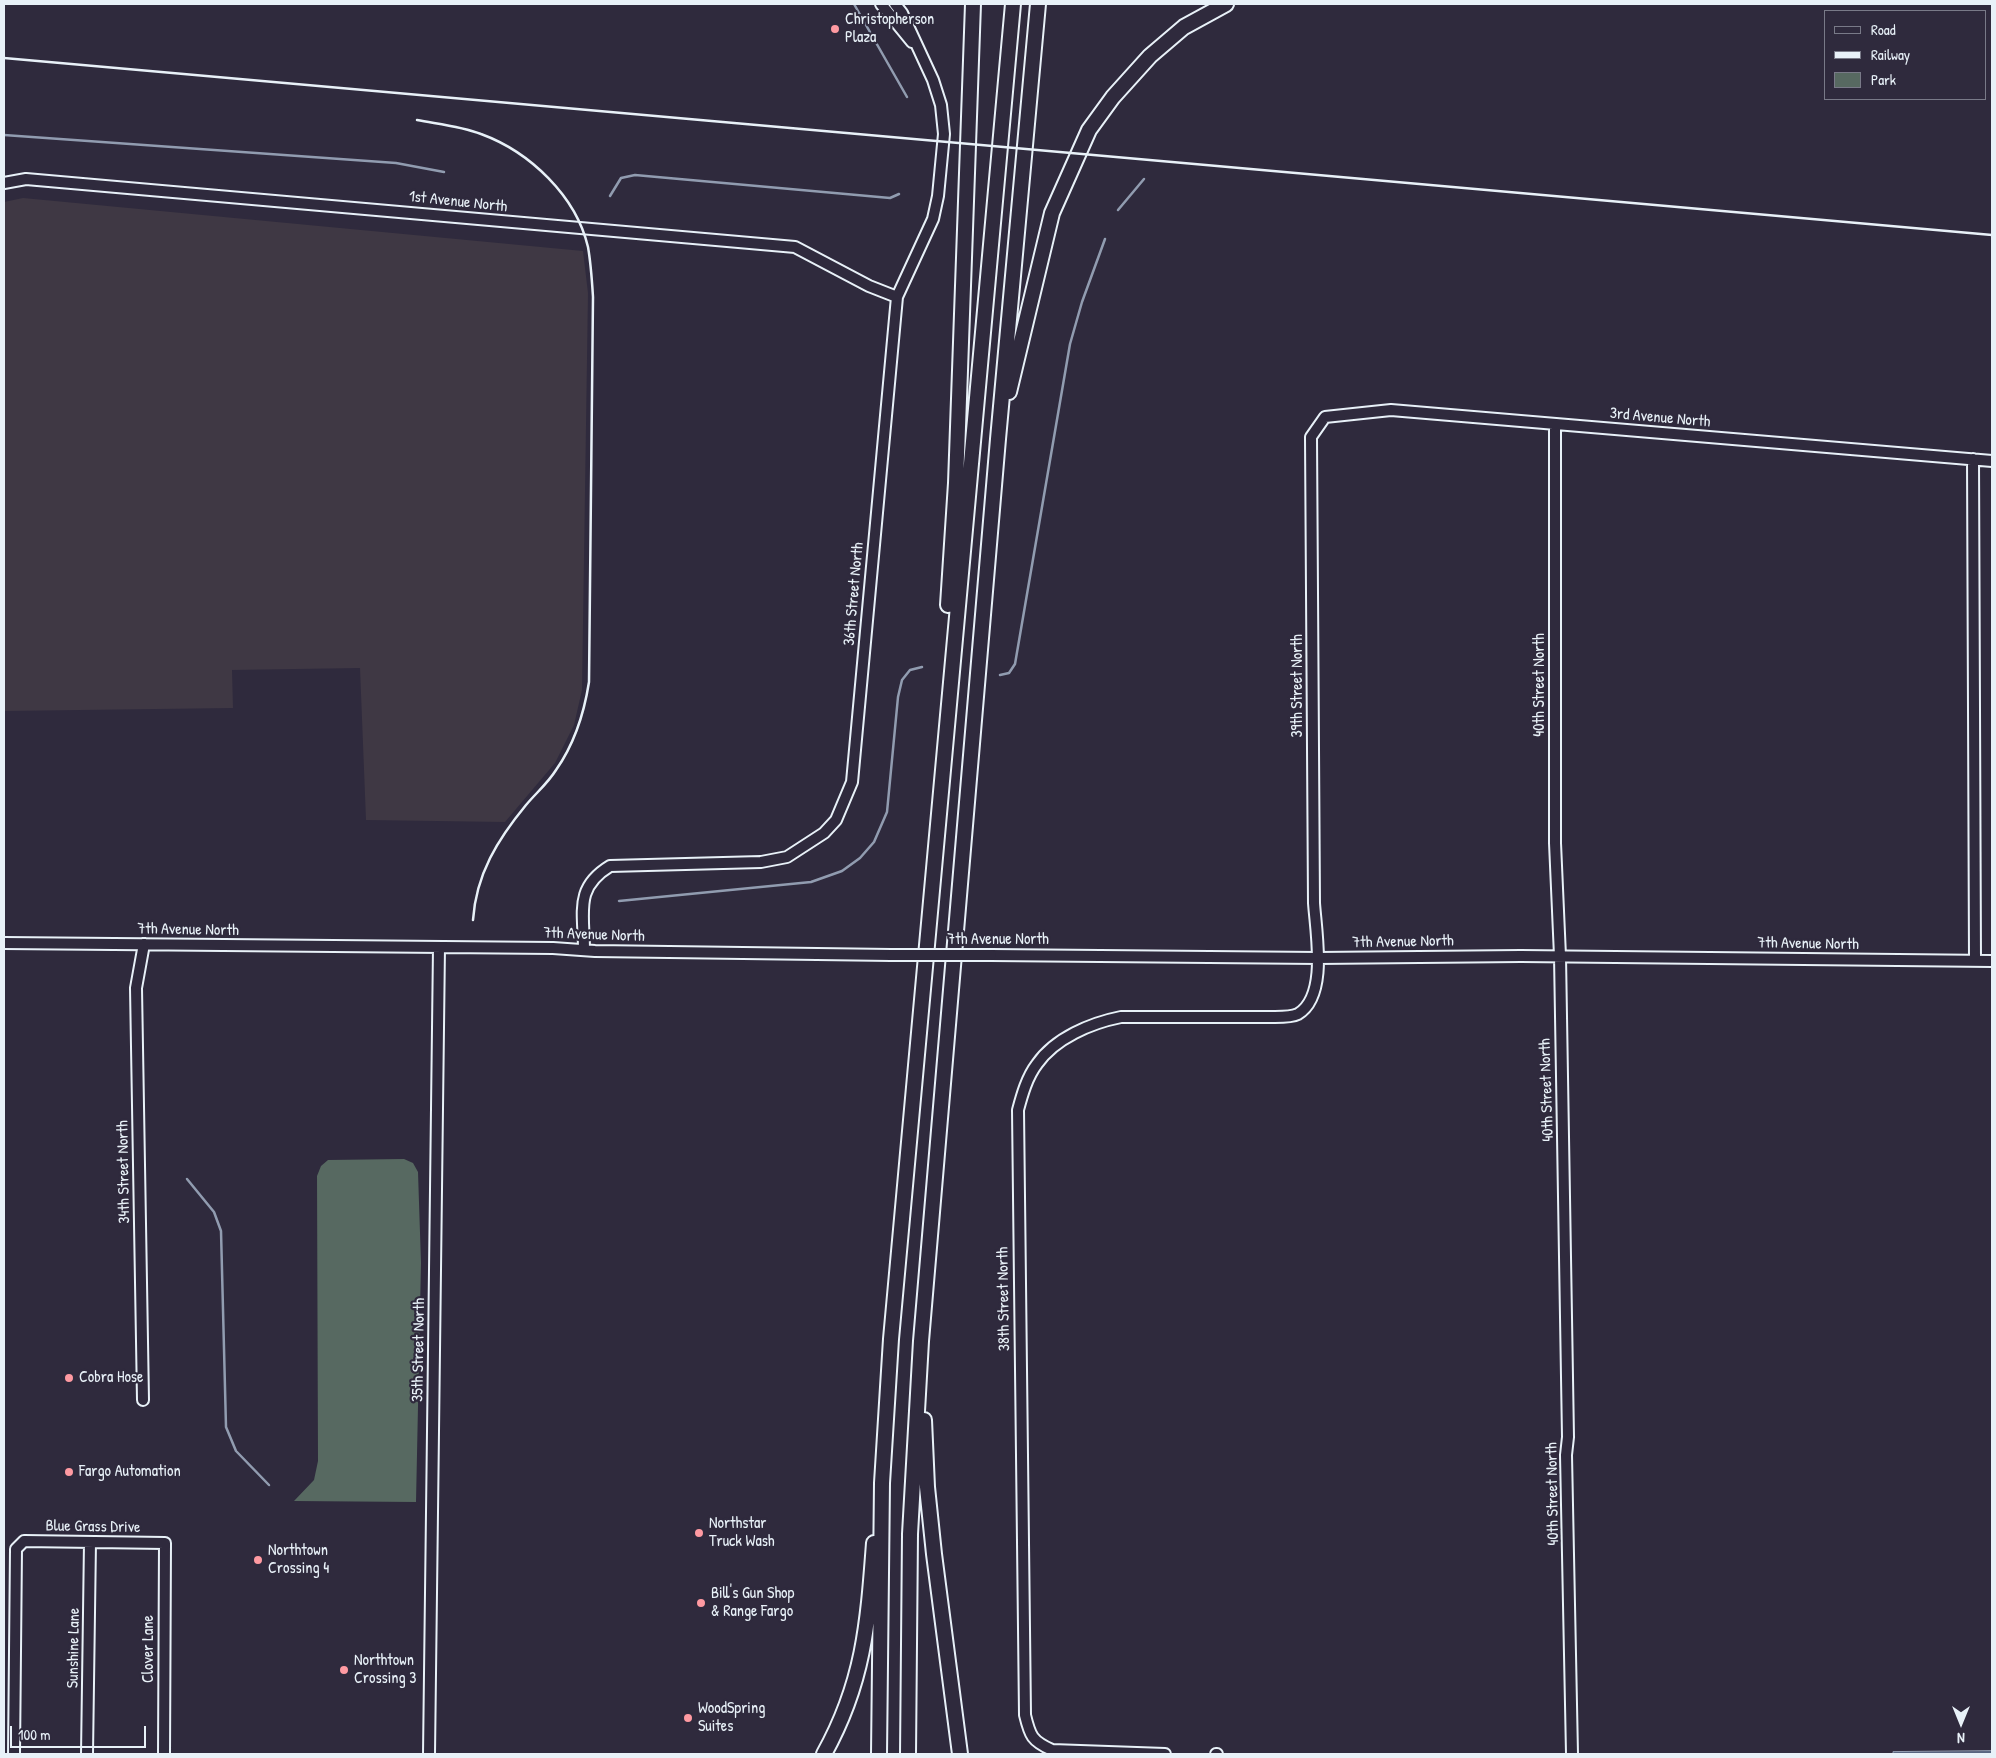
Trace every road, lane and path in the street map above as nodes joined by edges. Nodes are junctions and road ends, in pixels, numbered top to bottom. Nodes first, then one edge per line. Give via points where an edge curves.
1 (881, 4) edge
2 (895, 4) edge
3 (973, 4) edge
4 (1013, 4) edge
5 (1038, 4) edge
6 (1226, 4) edge
7 (917, 48) junction
8 (4, 184) edge
9 (897, 297) junction
10 (1325, 417) joint
11 (1555, 425) junction
12 (998, 439) junction
13 (1973, 459) junction
14 (1992, 461) edge
15 (949, 705) junction
16 (4, 943) edge
17 (144, 944) junction
18 (439, 946) junction
19 (584, 950) junction
20 (1560, 956) junction
21 (1318, 958) junction
22 (1992, 961) edge
23 (1976, 962) junction
24 (921, 1341) junction
25 (143, 1400) dead end
26 (882, 1483) junction
27 (90, 1542) junction
28 (165, 1543) joint
29 (14, 1754) edge
30 (87, 1754) edge
31 (164, 1754) edge
32 (429, 1754) edge
33 (824, 1754) edge
34 (879, 1754) edge
35 (908, 1754) edge
36 (960, 1754) edge
37 (1164, 1754) edge
38 (1572, 1754) edge

1 - 7 street, 36th Street North
2 - 7 street, 36th Street North
3 - 15 highway via 948,608
4 - 15 highway
5 - 12 highway
6 - 12 highway via 1184,27 1150,56 1089,130 1052,213
7 - 9 street, 36th Street North via 941,105 944,134 933,219
8 - 9 street, 1st Avenue North via 26,179 795,247
9 - 19 street, 36th Street North via 852,782 845,803 824,833 787,857 761,862 610,866 595,875 586,888
10 - 11 street, 3rd Avenue North via 1391,410
10 - 21 street, 39th Street North via 1311,437 1314,886
11 - 13 street, 3rd Avenue North
11 - 20 street, 40th Street North via 1555,843
12 - 24 highway
13 - 14 street, 3rd Avenue North
13 - 23 street
15 - 26 highway via 891,1339
16 - 17 street, 7th Avenue North
17 - 18 street, 7th Avenue North
17 - 25 street, 34th Street North via 136,988
18 - 19 street, 7th Avenue North
18 - 32 street, 35th Street North
19 - 21 street, 7th Avenue North, bridge
20 - 21 street, 7th Avenue North
20 - 23 street, 7th Avenue North
20 - 38 street, 40th Street North
21 - 37 street, 38th Street North via 1316,988 1307,1006 1297,1015 1121,1017 1078,1032 1056,1045 1037,1063 1018,1110 1025,1715 1028,1730 1036,1743 1052,1750
22 - 23 street, 7th Avenue North
24 - 35 highway via 910,1534
24 - 36 highway via 927,1487
26 - 33 highway via 864,1648 841,1720
26 - 34 highway
27 - 28 street, Blue Grass Drive
27 - 29 street, Blue Grass Drive via 24,1541 16,1549
27 - 30 street, Sunshine Lane
28 - 31 street, Clover Lane

